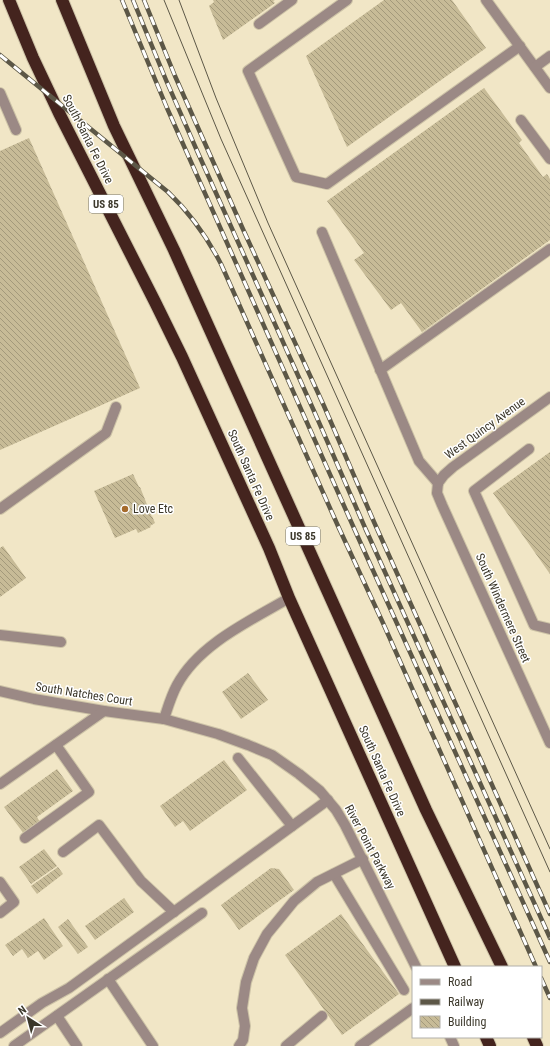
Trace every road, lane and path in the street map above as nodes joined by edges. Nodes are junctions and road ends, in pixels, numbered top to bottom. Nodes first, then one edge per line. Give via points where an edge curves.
1 (7, 0) edge
2 (62, 0) edge
3 (292, 0) edge
4 (347, 0) edge
5 (486, 0) edge
6 (259, 24) dead end
7 (520, 46) junction
8 (550, 56) edge
9 (535, 67) junction
10 (550, 88) edge
11 (0, 93) edge
12 (521, 120) dead end
13 (16, 130) dead end
14 (550, 159) edge
15 (322, 232) dead end
16 (550, 249) edge
17 (380, 370) junction
18 (550, 397) edge
19 (116, 407) dead end
20 (529, 449) dead end
21 (438, 483) junction
22 (0, 509) edge
23 (289, 598) junction
24 (550, 629) edge
25 (0, 635) edge
26 (61, 642) dead end
27 (0, 691) edge
28 (104, 711) junction
29 (164, 719) junction
30 (550, 743) edge
31 (56, 745) junction
32 (238, 758) dead end
33 (0, 784) edge
34 (328, 800) junction
35 (292, 826) junction
36 (25, 838) dead end
37 (63, 852) dead end
38 (363, 859) junction
39 (334, 874) junction
40 (0, 882) edge
41 (174, 912) junction
42 (0, 913) edge
43 (202, 913) dead end
44 (416, 966) edge
45 (455, 966) edge
46 (502, 966) edge
47 (108, 979) junction
48 (404, 990) dead end
49 (412, 1009) edge
50 (57, 1016) junction
51 (322, 1016) dead end
52 (0, 1033) edge
53 (243, 1044) edge
54 (14, 1046) edge
55 (77, 1046) edge
56 (153, 1046) edge
57 (286, 1046) edge
58 (360, 1046) edge

1 - 23 highway, South Santa Fe Drive / US 85 via 59,113 182,357 266,541
2 - 46 highway, South Santa Fe Drive / US 85 via 114,126 177,257 426,810
3 - 6 street
4 - 7 street via 248,71 296,177 327,184
5 - 7 street
7 - 9 street
8 - 9 street
9 - 10 street
11 - 13 street
12 - 14 street
15 - 17 street
16 - 17 street
17 - 21 street via 419,461
18 - 21 street, West Quincy Avenue via 453,467
19 - 22 street via 106,433
20 - 24 street via 474,490 534,625
21 - 30 street, South Windermere Street via 437,493 442,505
23 - 29 street via 231,632 200,655 190,665 172,694
23 - 45 highway, South Santa Fe Drive / US 85
25 - 26 street
27 - 28 street, South Natches Court
28 - 29 street, South Natches Court
28 - 31 street
29 - 34 street, River Point Parkway via 218,734 272,755 295,770
31 - 33 street
31 - 36 street via 89,792
32 - 35 street
34 - 35 street
34 - 38 street, River Point Parkway
35 - 41 street
37 - 41 street via 99,825 141,881
38 - 39 street
38 - 44 street, River Point Parkway
39 - 48 street
39 - 53 street via 317,882 294,901 267,934 254,958 246,982 242,1008 245,1026
40 - 42 street via 14,902
41 - 52 street via 69,988 42,1003
43 - 47 street
47 - 50 street
47 - 56 street
49 - 58 street
50 - 54 street
50 - 55 street
51 - 57 street

